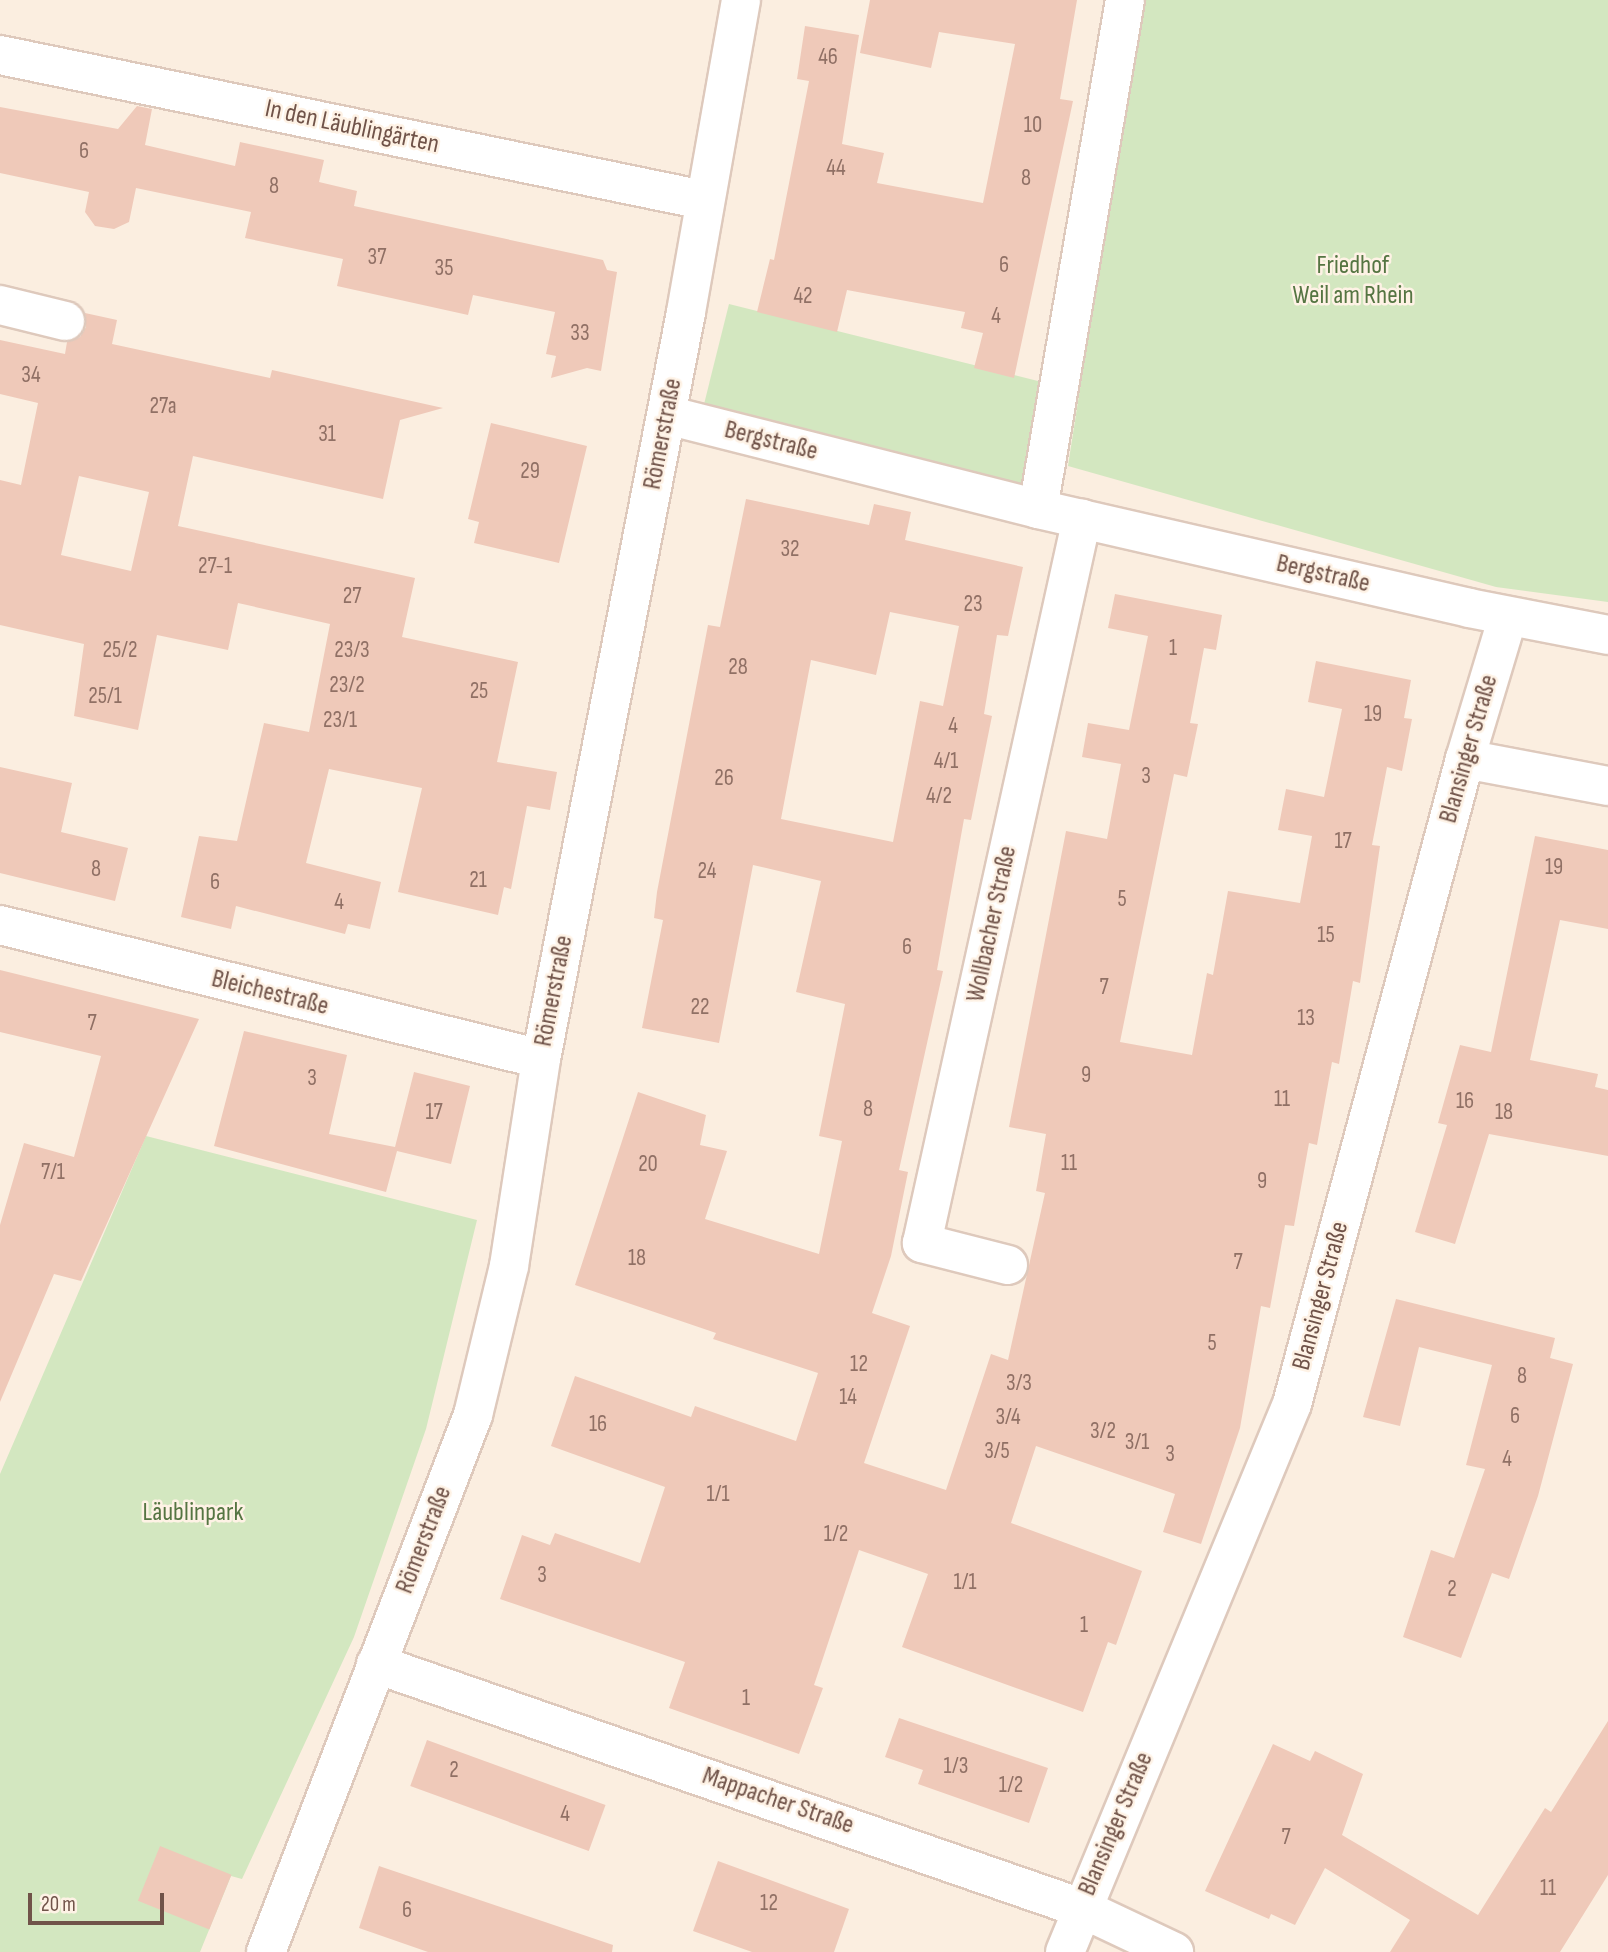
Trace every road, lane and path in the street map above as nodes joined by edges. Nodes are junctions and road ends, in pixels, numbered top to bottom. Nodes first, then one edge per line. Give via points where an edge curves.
1 (741, 0) edge
2 (1125, 0) edge
3 (0, 55) edge
4 (704, 200) junction
5 (0, 305) edge
6 (65, 321) dead end
7 (667, 415) junction
8 (1038, 509) junction
9 (1082, 518) junction
10 (1508, 617) junction
11 (1608, 635) edge
12 (1465, 759) junction
13 (1608, 786) edge
14 (0, 925) edge
15 (541, 1059) junction
16 (1007, 1265) dead end
17 (376, 1664) junction
18 (1081, 1908) junction
19 (266, 1952) edge
20 (1065, 1952) edge
21 (1174, 1952) edge

1 - 4 street, Römerstraße
2 - 8 street
3 - 4 street, In den Läublingärten
4 - 7 street, Römerstraße
5 - 6 street
7 - 8 street, Bergstraße
7 - 15 street, Römerstraße
8 - 9 street, Bergstraße
9 - 10 street, Bergstraße
9 - 16 street, Wollbacher Straße via 922,1243
10 - 11 street, Bergstraße
10 - 12 street, Blansinger Straße
12 - 13 street
12 - 18 street, Blansinger Straße via 1293,1404
14 - 15 street, Bleichestraße
15 - 17 street, Römerstraße via 509,1266 473,1415
17 - 18 street, Mappacher Straße
17 - 19 street, Römerstraße
18 - 20 street, Blansinger Straße
18 - 21 street, Mappacher Straße

